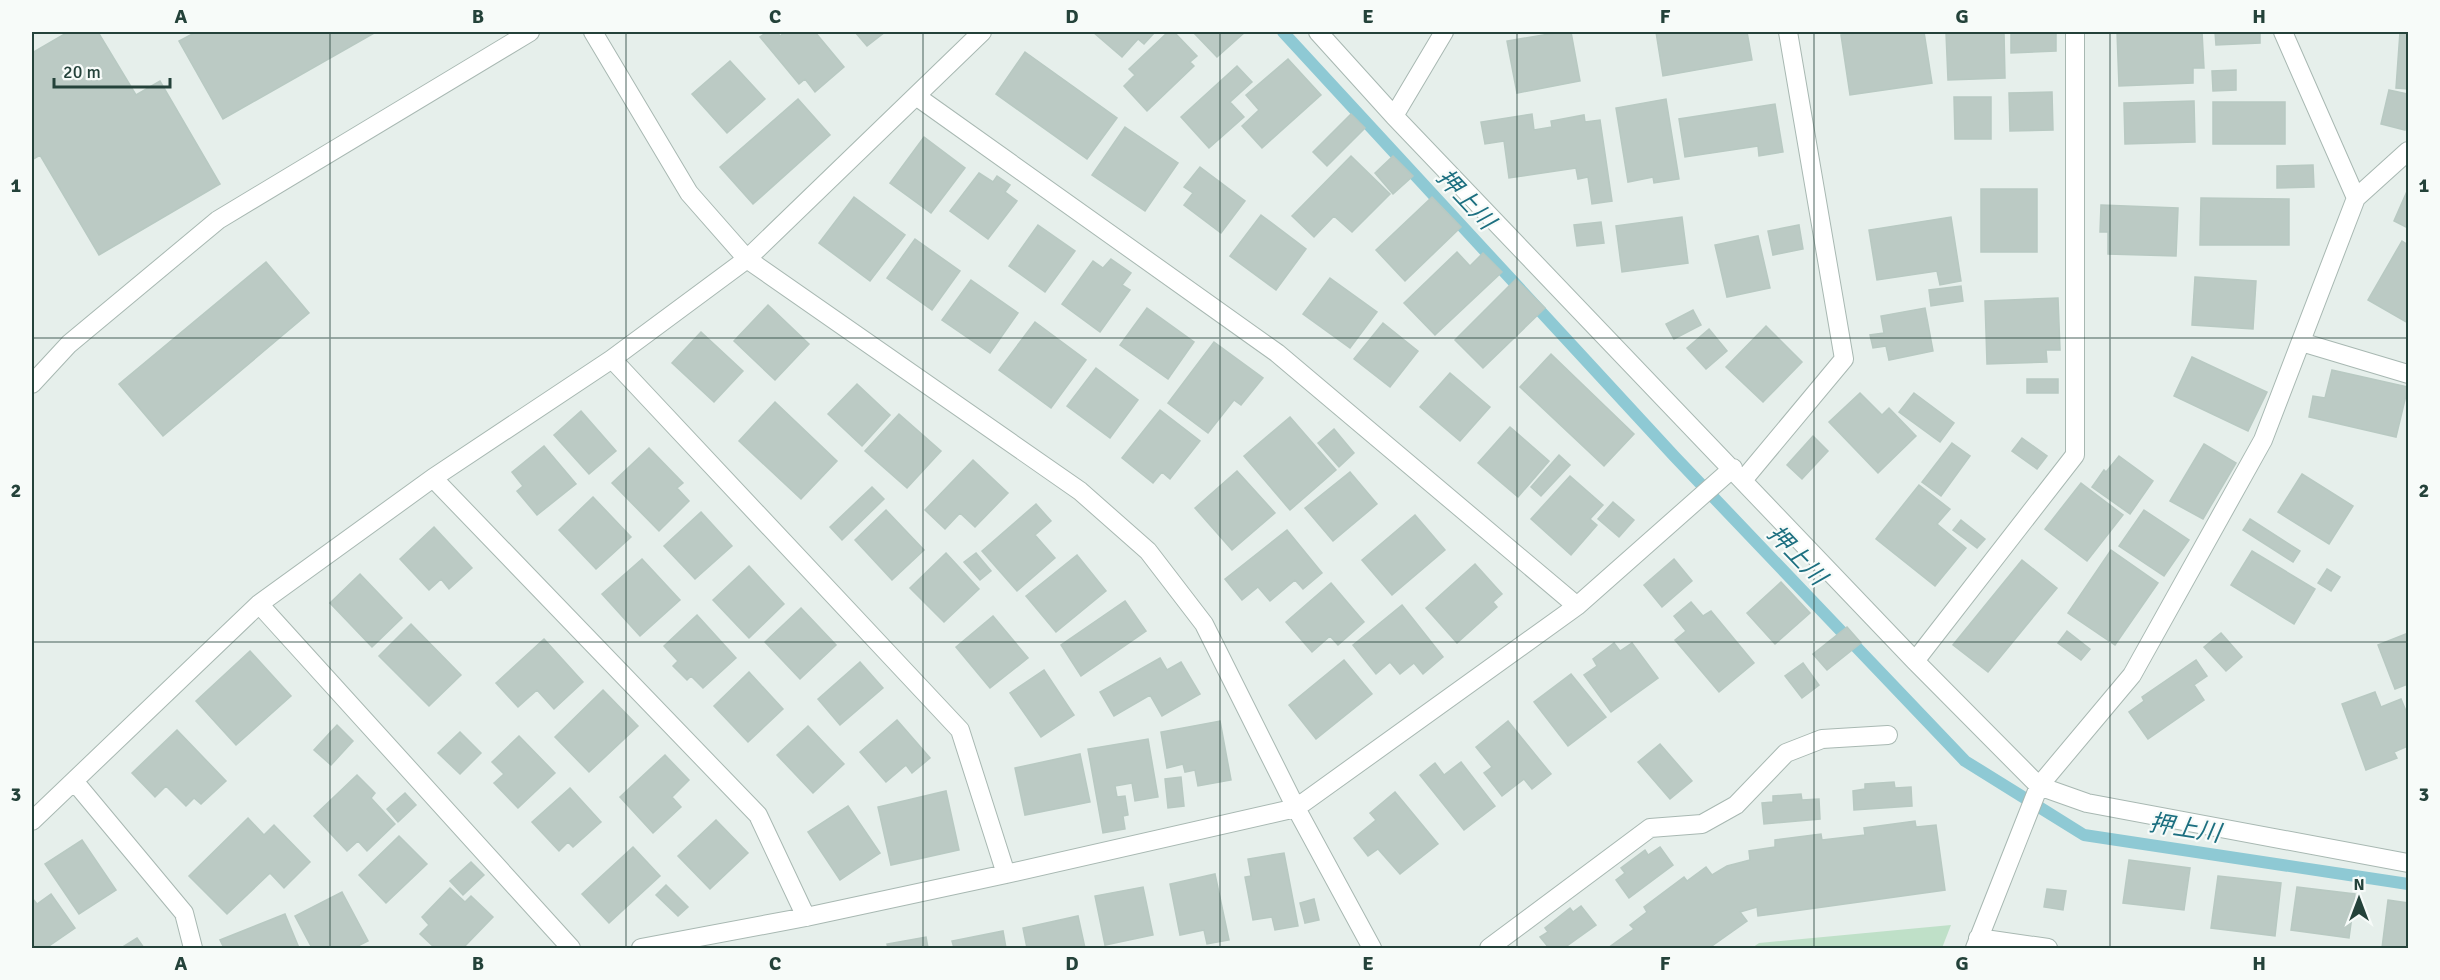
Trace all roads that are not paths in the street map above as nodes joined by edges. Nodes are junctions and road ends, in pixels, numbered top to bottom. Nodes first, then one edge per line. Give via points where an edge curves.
1 (531, 32) edge
2 (593, 32) edge
3 (982, 32) edge
4 (1318, 32) edge
5 (1444, 32) edge
6 (1788, 32) edge
7 (2075, 32) edge
8 (2283, 32) edge
9 (916, 96) junction
10 (1394, 116) junction
11 (2409, 151) edge
12 (2356, 198) junction
13 (747, 260) junction
14 (2301, 342) junction
15 (612, 358) junction
16 (2409, 374) edge
17 (32, 384) edge
18 (1738, 474) junction
19 (433, 478) junction
20 (260, 604) junction
21 (1577, 606) junction
22 (1915, 661) junction
23 (1888, 735) dead end
24 (74, 781) junction
25 (2039, 786) junction
26 (1296, 808) junction
27 (32, 820) edge
28 (2409, 863) edge
29 (1006, 874) junction
30 (806, 917) junction
31 (1977, 943) edge
32 (193, 948) edge
33 (571, 948) edge
34 (641, 948) edge
35 (1372, 948) edge
36 (1489, 948) edge
37 (2048, 948) edge

1 - 17 street via 218,220 69,344
2 - 13 street via 689,193
3 - 9 street
4 - 10 street
5 - 10 street
6 - 18 street via 1844,359
7 - 22 street via 2075,455
8 - 12 street
9 - 13 street
9 - 21 street via 1276,353
10 - 18 street
11 - 12 street
12 - 14 street
13 - 15 street
13 - 26 street via 1080,491 1148,551 1204,624
14 - 16 street
14 - 25 street via 2263,440 2132,675
15 - 19 street
15 - 29 street via 960,730
18 - 21 street
18 - 22 street
19 - 20 street
19 - 30 street via 758,815
20 - 24 street
20 - 33 street
21 - 26 street
22 - 25 street
23 - 36 street via 1822,739 1786,753 1736,805 1702,824 1650,828
24 - 27 street
24 - 32 street via 184,913
25 - 28 street via 2087,803
25 - 31 street
26 - 29 street
26 - 35 street
29 - 30 street
30 - 34 street
31 - 37 street

